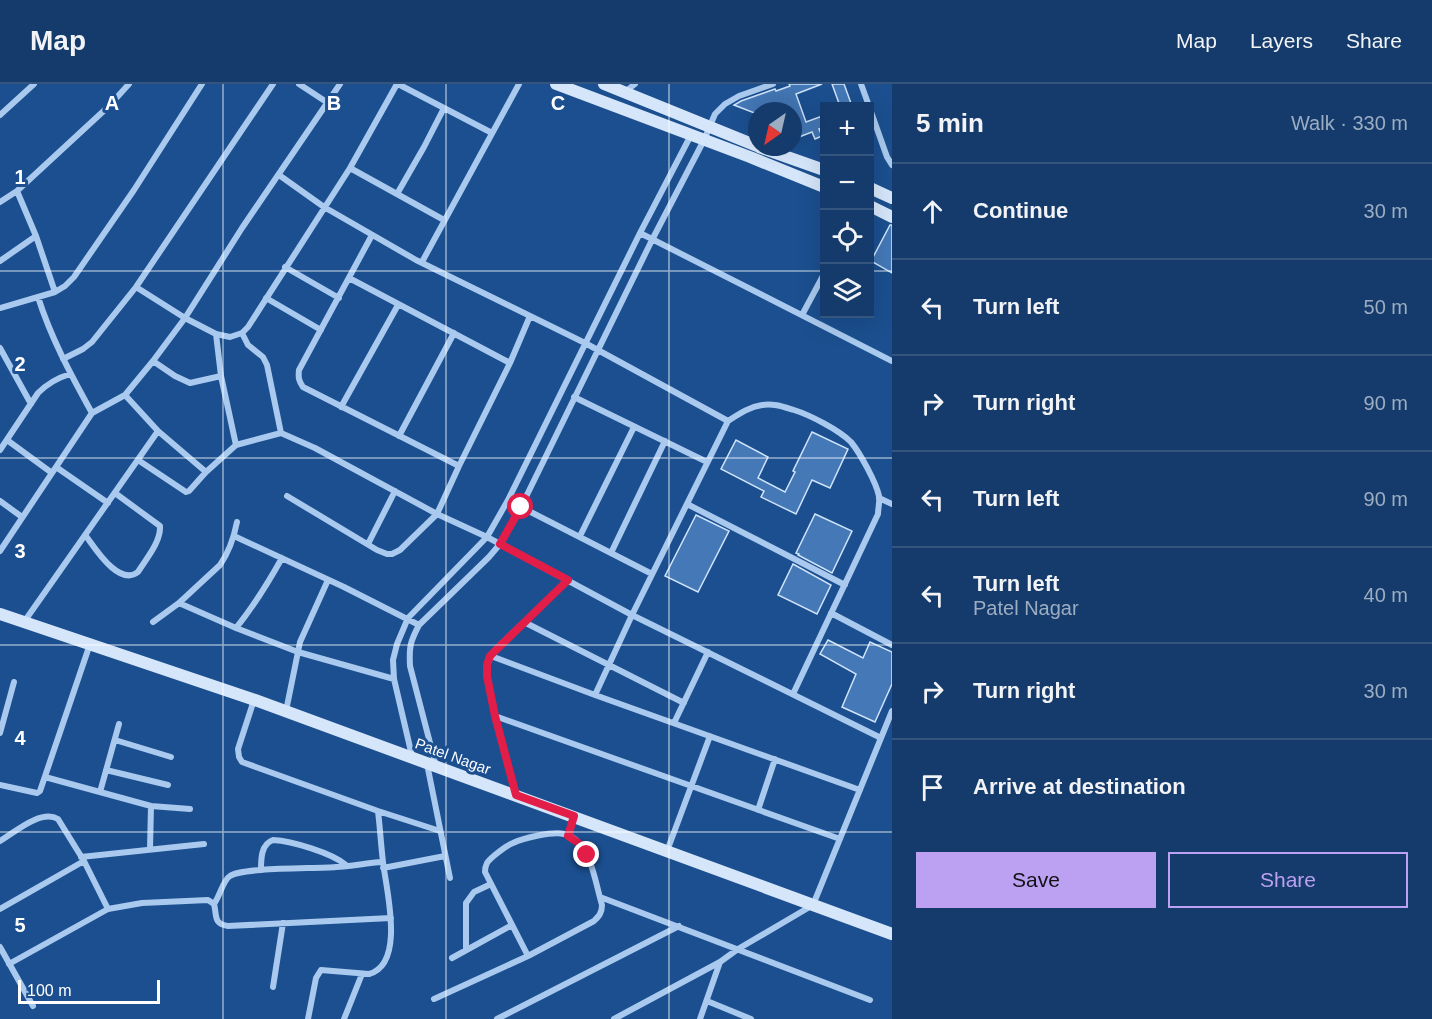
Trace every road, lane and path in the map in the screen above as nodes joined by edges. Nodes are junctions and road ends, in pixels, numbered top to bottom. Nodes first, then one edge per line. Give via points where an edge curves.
1 (33, 84) edge
2 (129, 84) edge
3 (202, 84) edge
4 (273, 84) edge
5 (299, 84) edge
6 (340, 84) edge
7 (397, 84) edge
8 (519, 84) edge
9 (556, 84) edge
10 (604, 84) edge
11 (636, 84) edge
12 (772, 84) edge
13 (861, 84) edge
14 (625, 92) junction
15 (867, 102) edge
16 (328, 103) junction
17 (444, 108) junction
18 (0, 115) edge
19 (874, 122) edge
20 (698, 123) junction
21 (711, 127) junction
22 (492, 133) junction
23 (691, 135) junction
24 (704, 140) junction
25 (748, 143) edge
26 (784, 156) edge
27 (892, 165) edge
28 (350, 168) junction
29 (820, 168) edge
30 (279, 175) junction
31 (820, 185) edge
32 (874, 190) edge
33 (17, 191) junction
34 (397, 194) junction
35 (892, 198) edge
36 (0, 202) edge
37 (324, 207) junction
38 (874, 209) edge
39 (892, 218) edge
40 (444, 220) junction
41 (640, 233) junction
42 (372, 235) junction
43 (36, 236) junction
44 (652, 240) junction
45 (0, 261) edge
46 (422, 262) junction
47 (285, 267) junction
48 (349, 278) junction
49 (820, 283) edge
50 (136, 287) junction
51 (55, 292) junction
52 (38, 297) junction
53 (266, 298) junction
54 (339, 298) junction
55 (398, 305) junction
56 (0, 308) edge
57 (802, 315) junction
58 (530, 316) junction
59 (185, 318) junction
60 (321, 330) junction
61 (242, 333) junction
62 (454, 333) junction
63 (216, 334) junction
64 (585, 343) junction
65 (0, 348) edge
66 (598, 350) junction
67 (63, 359) junction
68 (153, 361) junction
69 (892, 361) edge
70 (510, 363) junction
71 (70, 374) junction
72 (221, 376) junction
73 (125, 395) junction
74 (574, 397) junction
75 (31, 404) junction
76 (340, 407) junction
77 (92, 413) junction
78 (728, 421) junction
79 (634, 427) junction
80 (158, 431) junction
81 (281, 433) junction
82 (399, 436) junction
83 (7, 440) junction
84 (665, 441) junction
85 (236, 445) junction
86 (0, 450) edge
87 (138, 460) junction
88 (708, 462) junction
89 (459, 466) junction
90 (54, 470) junction
91 (206, 472) junction
92 (395, 491) junction
93 (115, 493) junction
94 (286, 496) dead end
95 (879, 498) junction
96 (0, 501) edge
97 (108, 503) junction
98 (687, 504) junction
99 (892, 504) edge
100 (521, 507) junction
101 (437, 514) junction
102 (22, 517) junction
103 (237, 522) dead end
104 (86, 536) junction
105 (234, 536) junction
106 (580, 536) junction
107 (487, 537) junction
108 (368, 544) junction
109 (500, 544) junction
110 (0, 551) edge
111 (611, 553) junction
112 (282, 558) junction
113 (652, 574) junction
114 (328, 580) junction
115 (568, 580) junction
116 (844, 585) junction
117 (179, 603) junction
118 (831, 613) junction
119 (0, 614) edge
120 (632, 615) junction
121 (408, 618) junction
122 (24, 622) junction
123 (153, 622) dead end
124 (524, 622) junction
125 (419, 625) junction
126 (236, 628) junction
127 (90, 644) junction
128 (892, 645) edge
129 (298, 652) junction
130 (708, 652) junction
131 (490, 656) junction
132 (608, 666) junction
133 (394, 679) junction
134 (14, 682) dead end
135 (793, 694) junction
136 (595, 695) junction
137 (255, 700) junction
138 (684, 703) junction
139 (286, 711) junction
140 (892, 711) edge
141 (495, 716) junction
142 (674, 723) junction
143 (119, 724) dead end
144 (0, 733) edge
145 (710, 736) junction
146 (881, 738) junction
147 (115, 740) junction
148 (171, 756) dead end
149 (412, 757) junction
150 (775, 759) junction
151 (431, 764) junction
152 (106, 770) junction
153 (45, 777) junction
154 (0, 785) edge
155 (168, 785) dead end
156 (691, 786) junction
157 (860, 790) junction
158 (100, 792) junction
159 (516, 795) junction
160 (151, 806) junction
161 (190, 810) dead end
162 (758, 810) junction
163 (378, 811) junction
164 (574, 816) junction
165 (440, 831) junction
166 (568, 836) junction
167 (840, 839) junction
168 (0, 841) edge
169 (204, 844) dead end
170 (150, 849) junction
171 (667, 850) junction
172 (446, 856) junction
173 (82, 859) junction
174 (383, 865) junction
175 (346, 866) junction
176 (261, 870) junction
177 (450, 878) dead end
178 (491, 884) junction
179 (600, 897) junction
180 (214, 904) junction
181 (813, 905) junction
182 (0, 909) edge
183 (108, 909) junction
184 (391, 918) junction
185 (283, 923) junction
186 (512, 925) junction
187 (679, 926) junction
188 (892, 934) edge
189 (0, 947) edge
190 (738, 949) junction
191 (466, 950) junction
192 (528, 956) junction
193 (452, 958) dead end
194 (720, 962) junction
195 (9, 964) junction
196 (362, 974) junction
197 (273, 987) dead end
198 (434, 999) dead end
199 (870, 1000) dead end
200 (707, 1001) junction
201 (33, 1006) dead end
202 (308, 1019) edge
203 (344, 1019) edge
204 (497, 1019) edge
205 (614, 1019) edge
206 (700, 1019) edge
207 (751, 1019) edge

1 - 18 street
2 - 33 street
3 - 51 street via 74,277
4 - 50 street
5 - 16 street
6 - 16 street
7 - 17 street
7 - 28 street
8 - 22 street
9 - 23 street
10 - 14 street
11 - 14 street
12 - 21 street via 725,104 715,114
13 - 15 street
14 - 20 street
16 - 30 street
17 - 22 street
17 - 34 street
19 - 27 street
20 - 21 street
20 - 23 street
21 - 24 street
21 - 25 street
22 - 40 street
23 - 24 street
23 - 41 street
24 - 31 street
24 - 44 street
26 - 29 street
28 - 34 street
28 - 37 street
30 - 37 street
30 - 59 street
32 - 35 street
33 - 36 street
33 - 43 street
34 - 40 street
37 - 42 street
37 - 47 street
38 - 39 street
40 - 46 street
41 - 44 street
41 - 64 street
42 - 46 street
42 - 48 street
43 - 45 street
43 - 51 street
44 - 57 street
44 - 66 street
46 - 58 street
47 - 53 street
47 - 54 street
48 - 54 street
48 - 55 street
49 - 57 street
50 - 59 street
50 - 67 street via 92,342
51 - 52 street
52 - 56 street
52 - 67 street
53 - 60 street
53 - 61 street
54 - 60 street
55 - 62 street
55 - 76 street
57 - 69 street
58 - 64 street
58 - 70 street
59 - 63 street
59 - 68 street
60 - 76 street via 298,377 303,387
61 - 63 street via 230,338
61 - 81 street via 267,365
62 - 70 street
62 - 82 street
63 - 72 street
64 - 66 street
64 - 107 street
65 - 75 street
66 - 74 street
66 - 78 street
67 - 71 street
68 - 72 street via 190,383
68 - 73 street
70 - 89 street
71 - 75 street via 53,380
71 - 77 street
72 - 85 street
73 - 77 street
73 - 80 street
74 - 79 street
74 - 100 street
75 - 83 street
76 - 82 street
77 - 90 street
78 - 88 street
78 - 95 street via 763,404 806,414 850,442 875,483
79 - 84 street
79 - 106 street
80 - 87 street
80 - 91 street
81 - 85 street
81 - 92 street
82 - 89 street
83 - 86 street
83 - 90 street
84 - 88 street
84 - 111 street
85 - 91 street
87 - 91 street via 186,492
87 - 93 street
88 - 98 street
89 - 101 street
90 - 97 street
90 - 102 street
92 - 101 street
92 - 108 street
93 - 97 street
93 - 104 street via 160,526 157,540 138,572 126,576 118,572
94 - 108 street
95 - 99 street
95 - 116 street via 878,514
96 - 102 street
97 - 104 street
98 - 113 street
98 - 116 street
100 - 106 street
100 - 109 street
101 - 107 street
101 - 108 street via 392,554
102 - 110 street
103 - 105 street
104 - 122 street
105 - 112 street
105 - 117 street via 220,565
106 - 111 street
107 - 109 street
107 - 121 street
109 - 115 street
109 - 125 street
111 - 113 street
112 - 114 street
112 - 126 street via 265,590
113 - 120 street
114 - 121 street
114 - 129 street
115 - 120 street
115 - 124 street
116 - 118 street
117 - 123 street
117 - 126 street
118 - 128 street
118 - 135 street
119 - 122 street, Patel Nagar
120 - 130 street
120 - 132 street
121 - 125 street
121 - 133 street via 396,644
122 - 127 street, Patel Nagar
124 - 131 street
124 - 132 street
125 - 151 street via 409,651 410,666
126 - 129 street
127 - 137 street, Patel Nagar
127 - 153 street
129 - 133 street
129 - 139 street
130 - 135 street
130 - 138 street
131 - 136 street
131 - 141 street via 487,676
132 - 136 street
132 - 138 street
133 - 149 street
134 - 144 street
135 - 146 street
136 - 142 street
137 - 139 street, Patel Nagar
137 - 163 street via 238,749 242,762
138 - 142 street
139 - 149 street, Patel Nagar
140 - 146 street
141 - 156 street
141 - 159 street
142 - 145 street
143 - 147 street
145 - 150 street
145 - 156 street
146 - 157 street
147 - 148 street
147 - 152 street
149 - 151 street, Patel Nagar
150 - 157 street
150 - 162 street
151 - 159 street, Patel Nagar
151 - 165 street
152 - 155 street
152 - 158 street
153 - 154 street via 37,793
153 - 158 street
156 - 162 street
156 - 171 street
157 - 167 street
158 - 160 street
159 - 164 street, Patel Nagar
160 - 161 street
160 - 170 street
162 - 167 street
163 - 165 street
163 - 174 street
164 - 166 street
164 - 171 street, Patel Nagar
165 - 172 street
166 - 178 street via 553,834 513,843 485,866
166 - 179 street via 587,855
167 - 181 street
168 - 173 street via 36,819 52,815
169 - 170 street
170 - 173 street
171 - 181 street, Patel Nagar
172 - 174 street
172 - 177 street
173 - 182 street
173 - 183 street
174 - 175 street
174 - 184 street
175 - 176 street
175 - 176 street via 318,851 273,840 265,846
176 - 180 street via 229,876
178 - 186 street
178 - 191 street via 474,892 466,903
179 - 187 street
179 - 192 street via 602,911 594,921
180 - 183 street via 208,900 142,903
180 - 185 street via 216,918 222,925
181 - 188 street, Patel Nagar
181 - 190 street
183 - 195 street
184 - 185 street
184 - 196 street via 388,954 382,966 376,972
185 - 197 street
186 - 191 street
186 - 192 street
187 - 190 street
187 - 204 street
189 - 195 street
190 - 194 street
190 - 199 street
191 - 193 street
192 - 198 street
194 - 200 street
194 - 205 street
195 - 201 street
196 - 202 street via 321,970
196 - 203 street
200 - 206 street
200 - 207 street

